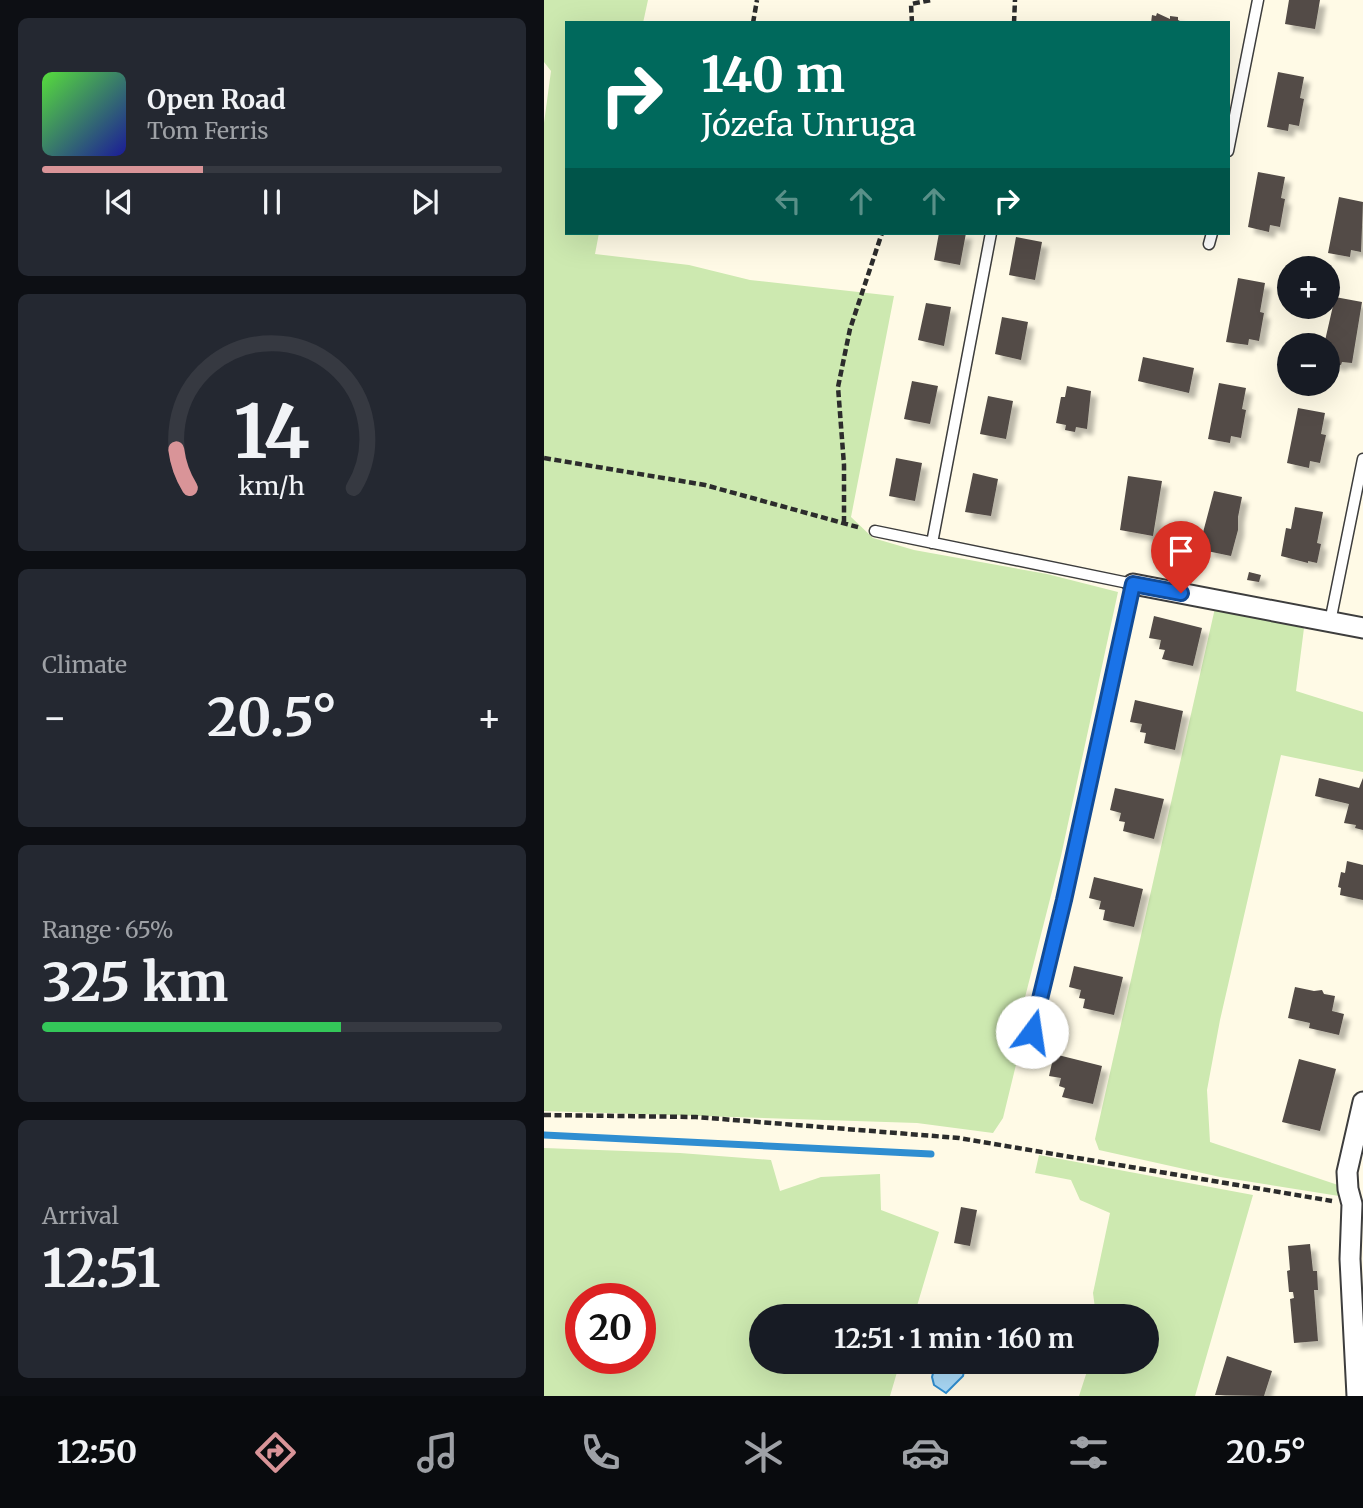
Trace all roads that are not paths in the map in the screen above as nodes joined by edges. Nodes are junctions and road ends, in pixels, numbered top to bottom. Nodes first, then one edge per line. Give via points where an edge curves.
1 (1259, 0) edge
2 (1230, 140) edge
3 (991, 235) edge
4 (1211, 235) edge
5 (1209, 244) dead end
6 (1363, 460) edge
7 (875, 531) road end
8 (932, 543) junction
9 (1133, 584) junction
10 (1330, 623) junction
11 (1363, 628) edge
12 (1032, 1032) dead end
13 (1363, 1102) edge
14 (1357, 1205) edge
15 (1357, 1396) edge

1 - 2 lane
3 - 8 lane
4 - 5 lane
6 - 10 lane
7 - 8 lane
8 - 9 lane
9 - 10 street
9 - 12 lane
10 - 11 street
13 - 14 street via 1347,1172 1348,1189
14 - 15 street via 1350,1259

